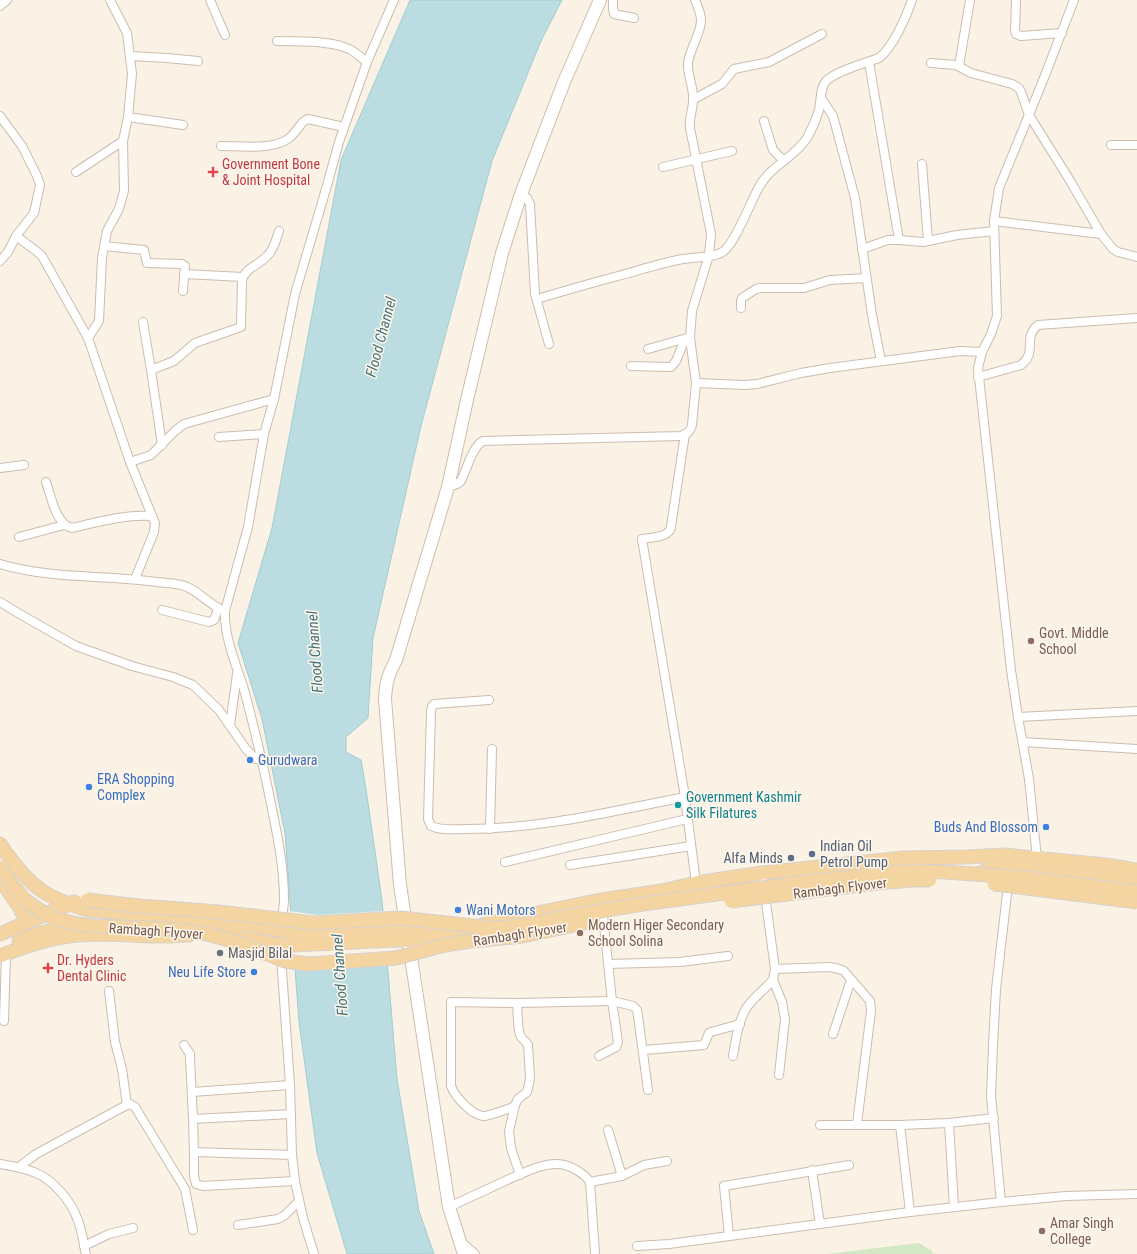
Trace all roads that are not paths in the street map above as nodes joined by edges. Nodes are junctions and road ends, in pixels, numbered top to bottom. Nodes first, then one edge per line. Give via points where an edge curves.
1 (7, 0) edge
2 (110, 0) edge
3 (210, 0) edge
4 (388, 0) edge
5 (394, 0) edge
6 (600, 0) edge
7 (613, 0) edge
8 (695, 0) edge
9 (912, 0) edge
10 (970, 0) edge
11 (1074, 0) edge
12 (1016, 1) edge
13 (0, 6) edge
14 (390, 10) junction
15 (634, 18) dead end
16 (1062, 33) junction
17 (822, 34) dead end
18 (225, 35) dead end
19 (278, 41) dead end
20 (130, 56) junction
21 (198, 61) dead end
22 (366, 62) junction
23 (869, 62) junction
24 (931, 63) dead end
25 (959, 66) junction
26 (821, 98) junction
27 (694, 99) junction
28 (1029, 115) junction
29 (0, 116) edge
30 (128, 117) junction
31 (764, 121) dead end
32 (183, 126) dead end
33 (344, 127) junction
34 (124, 141) junction
35 (1111, 145) dead end
36 (1137, 145) edge
37 (221, 146) dead end
38 (732, 151) dead end
39 (696, 158) junction
40 (784, 161) junction
41 (922, 164) dead end
42 (663, 167) dead end
43 (76, 172) dead end
44 (521, 194) junction
45 (994, 221) junction
46 (279, 230) dead end
47 (994, 232) junction
48 (1101, 234) junction
49 (16, 236) junction
50 (899, 240) junction
51 (928, 241) junction
52 (104, 246) junction
53 (862, 249) junction
54 (709, 255) junction
55 (1137, 257) edge
56 (0, 261) edge
57 (184, 274) junction
58 (243, 276) junction
59 (866, 278) junction
60 (183, 291) dead end
61 (537, 299) junction
62 (741, 308) dead end
63 (1137, 318) edge
64 (143, 322) dead end
65 (88, 338) junction
66 (687, 338) junction
67 (549, 344) dead end
68 (648, 349) dead end
69 (982, 352) junction
70 (881, 360) junction
71 (631, 366) dead end
72 (151, 370) junction
73 (978, 377) junction
74 (696, 384) junction
75 (274, 399) junction
76 (264, 434) junction
77 (685, 434) junction
78 (219, 437) dead end
79 (162, 445) junction
80 (130, 462) junction
81 (24, 464) dead end
82 (0, 468) edge
83 (46, 482) dead end
84 (448, 487) junction
85 (152, 516) junction
86 (64, 525) junction
87 (19, 537) dead end
88 (0, 564) edge
89 (135, 579) junction
90 (0, 602) edge
91 (162, 610) dead end
92 (222, 610) junction
93 (238, 671) junction
94 (489, 700) dead end
95 (1137, 711) edge
96 (1018, 717) junction
97 (230, 726) junction
98 (1023, 742) junction
99 (492, 749) dead end
100 (1137, 749) edge
101 (262, 760) junction
102 (685, 797) junction
103 (688, 819) junction
104 (490, 829) junction
105 (0, 844) edge
106 (691, 846) junction
107 (1037, 858) junction
108 (505, 862) dead end
109 (570, 865) dead end
110 (0, 867) edge
111 (1137, 870) edge
112 (762, 873) junction
113 (978, 874) junction
114 (0, 879) edge
115 (1137, 880) edge
116 (696, 883) junction
117 (0, 885) edge
118 (1008, 885) junction
119 (764, 891) junction
120 (1137, 892) edge
121 (1137, 897) edge
122 (601, 900) junction
123 (1137, 902) edge
124 (68, 904) junction
125 (603, 915) junction
126 (24, 923) junction
127 (77, 924) junction
128 (406, 928) junction
129 (285, 931) junction
130 (0, 934) edge
131 (408, 941) junction
132 (286, 945) junction
133 (2, 953) edge
134 (728, 956) dead end
135 (608, 964) junction
136 (775, 969) junction
137 (773, 980) junction
138 (851, 980) junction
139 (109, 991) dead end
140 (612, 1001) junction
141 (516, 1003) junction
142 (4, 1021) dead end
143 (740, 1024) junction
144 (833, 1034) dead end
145 (184, 1046) dead end
146 (644, 1050) junction
147 (599, 1056) dead end
148 (733, 1056) dead end
149 (779, 1075) dead end
150 (290, 1086) junction
151 (648, 1090) dead end
152 (192, 1092) junction
153 (127, 1105) junction
154 (514, 1107) junction
155 (291, 1114) junction
156 (994, 1118) junction
157 (193, 1119) junction
158 (949, 1123) junction
159 (857, 1124) junction
160 (820, 1125) dead end
161 (900, 1125) junction
162 (608, 1130) dead end
163 (194, 1152) junction
164 (292, 1155) junction
165 (667, 1161) dead end
166 (0, 1164) edge
167 (849, 1165) dead end
168 (19, 1167) junction
169 (812, 1170) junction
170 (520, 1175) junction
171 (622, 1176) junction
172 (296, 1181) junction
173 (590, 1182) junction
174 (1137, 1194) edge
175 (300, 1201) junction
176 (1001, 1202) junction
177 (449, 1207) junction
178 (954, 1207) junction
179 (910, 1212) junction
180 (820, 1224) junction
181 (238, 1225) dead end
182 (132, 1228) dead end
183 (193, 1230) dead end
184 (729, 1236) junction
185 (459, 1240) junction
186 (637, 1246) dead end
187 (85, 1250) edge
188 (595, 1252) dead end
189 (314, 1254) edge
190 (464, 1254) edge
191 (475, 1254) edge

1 - 13 street
2 - 20 street via 127,32
3 - 18 street
4 - 14 street
5 - 14 street
6 - 44 main road via 564,82
7 - 15 street via 614,14
8 - 27 street via 701,23 688,62
9 - 23 street via 890,47 879,58
10 - 25 street
11 - 16 street
12 - 16 street via 1016,34 1021,36
14 - 22 street
16 - 28 street
17 - 27 street via 769,62 734,69 722,84
19 - 22 street via 341,45 353,50
20 - 21 street
20 - 30 street via 132,74
22 - 33 street
23 - 26 street via 831,77 822,88
23 - 50 street
24 - 25 street
25 - 28 street via 971,73 1015,85 1021,92
26 - 40 street via 808,136 797,151
26 - 53 street via 833,116 855,198
27 - 39 street via 690,124
28 - 45 street via 999,188
28 - 48 street
29 - 49 street via 22,146 40,185 34,213
30 - 32 street
30 - 34 street
31 - 40 street via 773,150
33 - 37 street via 308,119 290,139 280,144
33 - 75 street via 295,294
34 - 43 street
34 - 52 street via 124,191 107,231
35 - 36 street
38 - 39 street
39 - 42 street
39 - 54 street via 711,234
40 - 54 street via 760,186 726,249
41 - 51 street
44 - 61 street via 528,198 530,204
44 - 84 main road via 502,253
45 - 47 street
45 - 48 street
46 - 58 street via 269,255 250,267
47 - 51 street via 957,235
47 - 69 street via 997,316
48 - 55 street via 1113,249
49 - 56 street
49 - 65 street via 42,256
50 - 51 street
50 - 53 street via 882,241
52 - 57 street via 144,250 148,263 182,264 185,266
52 - 65 street via 99,321
53 - 59 street
54 - 61 street via 660,264
54 - 66 street via 692,311
57 - 58 street
57 - 60 street
58 - 72 street via 241,327 195,343 174,361
59 - 62 street via 830,280 804,288 760,288 742,298
59 - 70 street
61 - 67 street
63 - 73 street via 1038,325 1030,336 1029,355 1026,361 1021,365
64 - 72 street
65 - 80 street
66 - 68 street
66 - 71 street via 671,367
66 - 74 street
69 - 70 street via 960,351
69 - 73 street
70 - 74 street via 817,370 752,385
72 - 79 street
73 - 96 street
74 - 77 street via 692,425 690,431
75 - 76 street
75 - 79 street via 184,424
76 - 78 street
76 - 92 street via 248,527
77 - 84 street via 483,441 475,448 461,481
77 - 102 street via 670,531 664,535 642,539
79 - 80 street via 151,454
80 - 85 street
81 - 82 street
83 - 86 street via 57,514
84 - 128 main road via 396,660 385,686 400,885
85 - 86 street via 129,516 72,528
85 - 89 street via 155,523 154,532
86 - 87 street
88 - 89 street via 48,573
89 - 92 street via 186,586
90 - 97 street via 76,646 193,685 219,710
91 - 92 street via 209,622
92 - 93 street
93 - 97 street
93 - 101 street
94 - 104 street via 432,706 428,819 431,826 436,829
95 - 96 street
96 - 98 street
97 - 101 street via 246,749 256,759
98 - 100 street
98 - 107 street via 1030,779
99 - 104 street
101 - 129 street via 281,862
102 - 103 street
102 - 104 street via 559,822
103 - 106 street
103 - 108 street
105 - 124 main road via 33,883 46,894
106 - 109 street
106 - 116 street
107 - 111 main road
107 - 112 main road via 1004,855 903,858
110 - 127 main road, Rambagh Flyover, bridge via 17,892 30,904 53,918
112 - 116 main road
112 - 119 street
113 - 115 main road via 989,869 1010,868
113 - 120 main road, Rambagh Flyover, bridge
113 - 124 main road, Rambagh Flyover, bridge via 912,871 847,877 643,904 537,923 491,928 401,918 314,922 87,900
114 - 126 main road via 20,908
116 - 122 main road
117 - 126 main road
118 - 123 main road, Rambagh Flyover, bridge
118 - 127 main road, Rambagh Flyover, bridge via 947,880 876,883 603,918 523,936 470,941 396,958 308,964 285,961 207,934 170,929
118 - 156 street via 993,1031 991,1096
119 - 121 main road via 917,876 1026,882
119 - 125 main road
119 - 136 street
122 - 125 street
122 - 128 main road via 472,928 429,931
124 - 126 main road, Rambagh Flyover
124 - 129 main road via 88,910 240,924
125 - 131 main road via 542,927 429,941
125 - 135 street
126 - 130 main road, Rambagh Flyover
127 - 133 main road via 37,934
128 - 129 main road
128 - 131 main road
131 - 132 main road
131 - 177 main road
132 - 133 main road via 224,934 86,936 58,938
132 - 150 street via 284,997
133 - 142 street
134 - 135 street via 680,962
135 - 140 street
136 - 137 street
136 - 138 street via 835,968 844,971
137 - 143 street via 748,1007
137 - 149 street via 782,1002 785,1019
138 - 144 street
138 - 159 street via 872,1005
139 - 153 street via 115,1042
140 - 141 street
140 - 146 street via 634,1006 637,1010
140 - 147 street via 618,1042 612,1050
141 - 154 street via 520,1035 528,1045 530,1078 527,1092 518,1099
141 - 154 street via 451,1002 451,1086 454,1094 465,1105 483,1116
143 - 146 street via 709,1033 704,1045
143 - 148 street
145 - 152 street via 190,1054
146 - 151 street
150 - 152 street
150 - 155 street
152 - 157 street
153 - 168 street via 36,1154
153 - 183 street via 135,1108 185,1189
154 - 170 street via 509,1137
155 - 157 street
155 - 164 street
156 - 158 street
156 - 176 street
157 - 163 street
158 - 161 street
158 - 178 street
159 - 160 street
159 - 161 street
161 - 179 street
162 - 171 street
163 - 164 street
163 - 172 street via 194,1176 199,1186
164 - 172 street
165 - 171 street via 644,1165
166 - 168 street
167 - 169 street
168 - 187 street via 43,1176 70,1203 77,1218
169 - 180 street
169 - 184 street via 724,1186
170 - 173 street via 534,1168 557,1164 581,1172
170 - 177 street
171 - 173 street
172 - 175 street
173 - 188 street
174 - 176 street via 1066,1196
175 - 181 street via 278,1219
175 - 189 street
176 - 178 street
177 - 185 main road
178 - 179 street
179 - 180 street
180 - 184 street
182 - 187 street via 109,1234
184 - 186 street
185 - 190 main road
185 - 191 street

